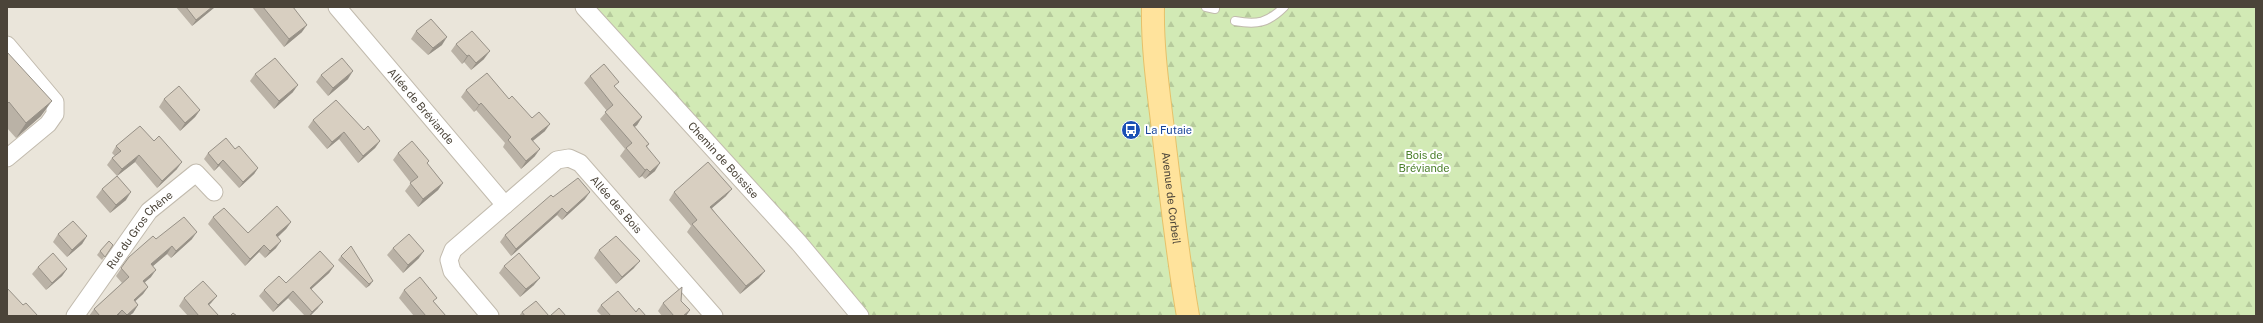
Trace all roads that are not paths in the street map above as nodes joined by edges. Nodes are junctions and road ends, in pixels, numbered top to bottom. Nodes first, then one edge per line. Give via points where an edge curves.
1 (337, 7) edge
2 (584, 7) edge
3 (1140, 7) edge
4 (1153, 7) edge
5 (1206, 7) edge
6 (1284, 7) edge
7 (1215, 9) dead end
8 (1235, 21) dead end
9 (7, 45) edge
10 (7, 158) edge
11 (214, 192) dead end
12 (505, 205) junction
13 (1180, 271) junction
14 (75, 316) edge
15 (490, 316) edge
16 (714, 316) edge
17 (860, 316) edge
18 (1188, 316) edge

1 - 12 street, Allée de Bréviande
2 - 17 street, Chemin de Boissise via 799,243
3 - 13 main road via 1142,55 1155,148
4 - 13 main road, Avenue de Corbeil via 1158,86
5 - 7 lane
6 - 8 lane via 1273,18 1252,24
9 - 10 street via 56,102 55,114 48,124
11 - 14 street, Rue du Gros Chêne via 196,173 149,211
12 - 15 street, Allée des Bois via 458,244 449,260 452,271
12 - 16 street, Allée des Bois via 557,160 569,158 580,163
13 - 18 main road, Avenue de Corbeil

